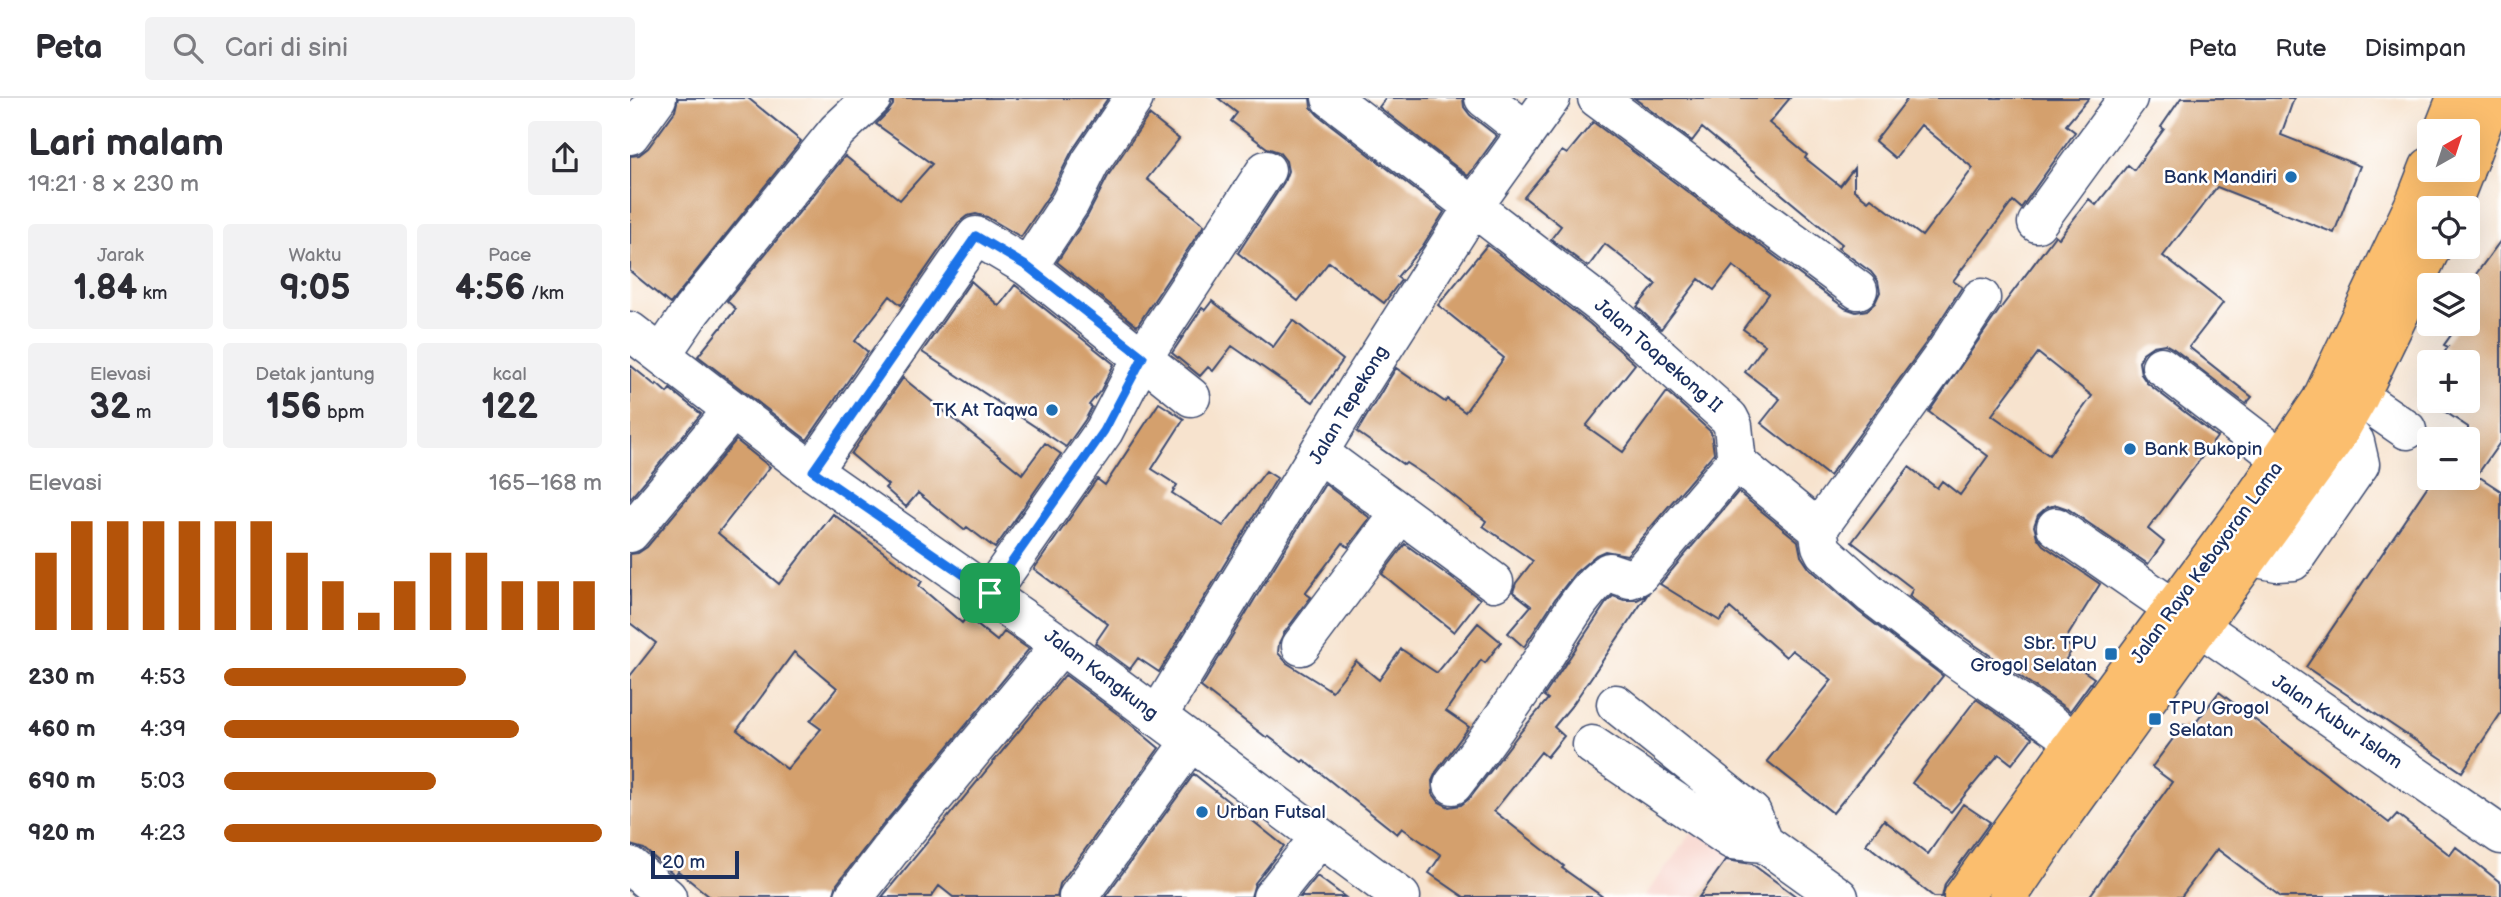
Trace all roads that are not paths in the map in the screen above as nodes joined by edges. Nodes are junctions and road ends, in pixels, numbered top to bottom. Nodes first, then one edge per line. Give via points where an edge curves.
1 (657, 98) edge
2 (872, 98) edge
3 (1134, 98) edge
4 (1331, 98) edge
5 (1484, 98) edge
6 (1551, 98) edge
7 (1597, 98) edge
8 (2456, 98) edge
9 (2493, 98) edge
10 (2125, 99) edge
11 (2501, 104) edge
12 (2448, 119) edge
13 (1527, 131) junction
14 (2480, 131) edge
15 (630, 135) edge
16 (1266, 170) dead end
17 (2423, 182) edge
18 (1473, 207) junction
19 (2037, 223) dead end
20 (2426, 259) edge
21 (1028, 267) junction
22 (1858, 290) dead end
23 (1981, 298) dead end
24 (630, 331) edge
25 (662, 355) junction
26 (1142, 358) junction
27 (2161, 366) dead end
28 (1191, 397) dead end
29 (732, 411) junction
30 (2351, 412) junction
31 (2407, 430) dead end
32 (1319, 453) junction
33 (2282, 459) junction
34 (1736, 461) junction
35 (813, 471) junction
36 (2267, 508) junction
37 (1400, 514) junction
38 (2056, 527) dead end
39 (1818, 529) junction
40 (630, 533) edge
41 (2252, 557) junction
42 (1494, 582) dead end
43 (990, 593) junction
44 (2187, 618) junction
45 (1061, 645) junction
46 (1301, 646) dead end
47 (1616, 704) dead end
48 (1157, 717) junction
49 (1191, 741) junction
50 (2075, 741) junction
51 (1592, 745) dead end
52 (1673, 751) junction
53 (1648, 783) junction
54 (1452, 785) dead end
55 (2049, 806) junction
56 (2501, 835) edge
57 (1320, 837) junction
58 (1764, 842) junction
59 (630, 866) edge
60 (1835, 896) edge
61 (667, 897) edge
62 (854, 897) edge
63 (1078, 897) edge
64 (1272, 897) edge
65 (1401, 897) edge
66 (1963, 897) edge
67 (2008, 897) edge

1 - 15 street
2 - 25 street via 838,131 692,310
3 - 21 street
4 - 18 street, Jalan Toapekong II
5 - 13 street
6 - 13 street, Jalan Tepekong
7 - 22 street
8 - 12 main road
9 - 11 street
9 - 14 main road
10 - 19 street
13 - 18 street, Jalan Tepekong
16 - 26 street
17 - 33 main road, Jalan Raya Kebayoran Lama via 2321,400
18 - 32 street, Jalan Tepekong
18 - 34 street, Jalan Toapekong II via 1604,307 1729,418
20 - 30 main road, Jalan Raya Kebayoran Lama
21 - 26 street
21 - 35 street via 976,236
23 - 39 street
24 - 25 street, Jalan Kangkung
25 - 29 street, Jalan Kangkung
26 - 28 street
26 - 43 street via 1104,431
27 - 33 street
29 - 35 street, Jalan Kangkung
29 - 40 street
30 - 31 street
30 - 36 main road, Jalan Raya Kebayoran Lama
30 - 41 street via 2360,464 2317,528 2294,561
32 - 37 street
32 - 48 street, Jalan Tepekong
33 - 36 main road, Jalan Raya Kebayoran Lama
34 - 39 street
34 - 54 street via 1638,576 1630,579 1609,572 1600,578 1490,738
35 - 43 street, Jalan Kangkung
36 - 41 main road, Jalan Raya Kebayoran Lama
36 - 44 main road, Jalan Raya Kebayoran Lama
37 - 42 street
37 - 46 street
38 - 44 street, Jalan Kubur Islam
39 - 50 street via 1824,552 1872,595
41 - 44 main road, Jalan Raya Kebayoran Lama
43 - 45 street, Jalan Kangkung
44 - 50 main road, Jalan Raya Kebayoran Lama
44 - 55 main road, Jalan Raya Kebayoran Lama
44 - 56 street, Jalan Kubur Islam
45 - 48 street, Jalan Kangkung
45 - 62 street
47 - 52 street
48 - 49 street, Jalan Kangkung
49 - 57 street, Jalan Kangkung
49 - 63 street
50 - 55 main road, Jalan Raya Kebayoran Lama
51 - 53 street
52 - 53 street
52 - 58 street via 1752,813
53 - 58 street via 1732,840
55 - 66 main road, Jalan Raya Kebayoran Lama
55 - 67 main road, Jalan Raya Kebayoran Lama
57 - 64 street
57 - 65 street, Jalan Kangkung
58 - 60 street
59 - 61 street

